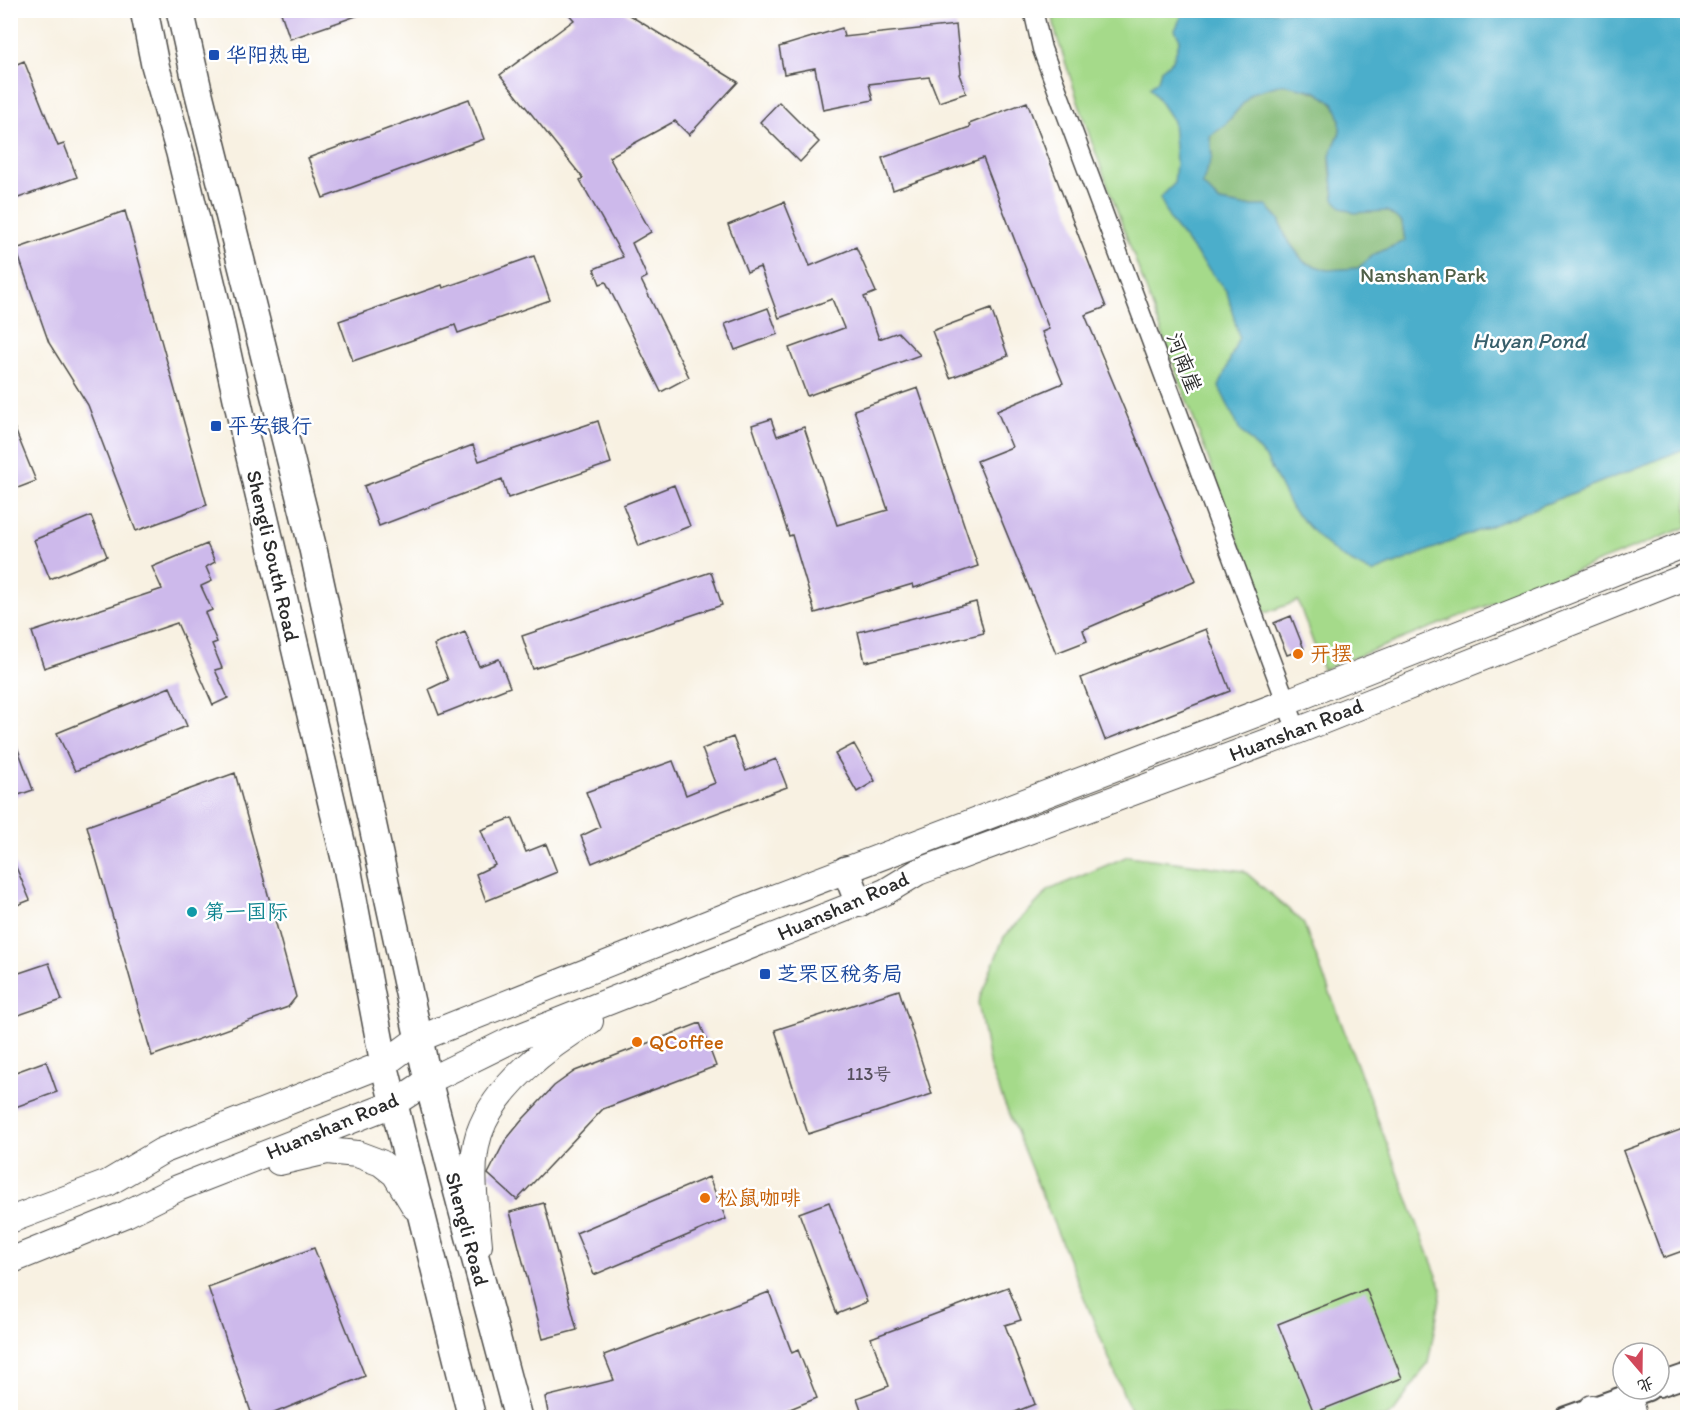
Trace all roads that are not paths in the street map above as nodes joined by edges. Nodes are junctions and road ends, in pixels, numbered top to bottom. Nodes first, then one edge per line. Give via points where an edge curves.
1 (144, 10) edge
2 (180, 10) edge
3 (1033, 10) edge
4 (1688, 543) edge
5 (1688, 576) edge
6 (1287, 702) junction
7 (1297, 731) junction
8 (846, 870) junction
9 (859, 903) junction
10 (654, 985) junction
11 (418, 1039) junction
12 (384, 1064) junction
13 (428, 1081) junction
14 (393, 1104) junction
15 (200, 1180) junction
16 (10, 1220) edge
17 (424, 1226) junction
18 (10, 1261) edge
19 (481, 1281) junction
20 (1688, 1375) edge
21 (1671, 1381) edge
22 (1637, 1401) edge
23 (1594, 1413) edge
24 (472, 1418) edge
25 (518, 1418) edge
26 (1566, 1418) edge

1 - 12 main road, Shengli South Road via 347,867
2 - 11 main road, Shengli South Road via 313,549
3 - 6 street, 河南崖 via 1042,49
4 - 6 main road, Huanshan Road
5 - 7 main road, Huanshan Road
6 - 7 street, 河南崖
6 - 8 main road, Huanshan Road
7 - 9 main road, Huanshan Road via 918,872
8 - 9 main road
8 - 11 main road, Huanshan Road
9 - 10 main road, Huanshan Road
10 - 13 main road, Huanshan Road via 511,1040
10 - 19 main road via 587,1022 533,1061 496,1100 479,1135 474,1173
11 - 12 main road, Huanshan Road
11 - 13 main road, Shengli Road
12 - 14 main road, Shengli South Road
12 - 16 main road, Huanshan Road via 162,1151 108,1183
13 - 14 main road, Huanshan Road
13 - 19 main road, Shengli Road
14 - 15 main road, Huanshan Road
14 - 17 main road, Shengli Road
15 - 17 main road via 327,1151 357,1154 381,1163 395,1174
15 - 18 main road, Huanshan Road
17 - 24 main road, Shengli Road
19 - 25 main road, Shengli Road
20 - 21 street
22 - 23 street
23 - 26 street

